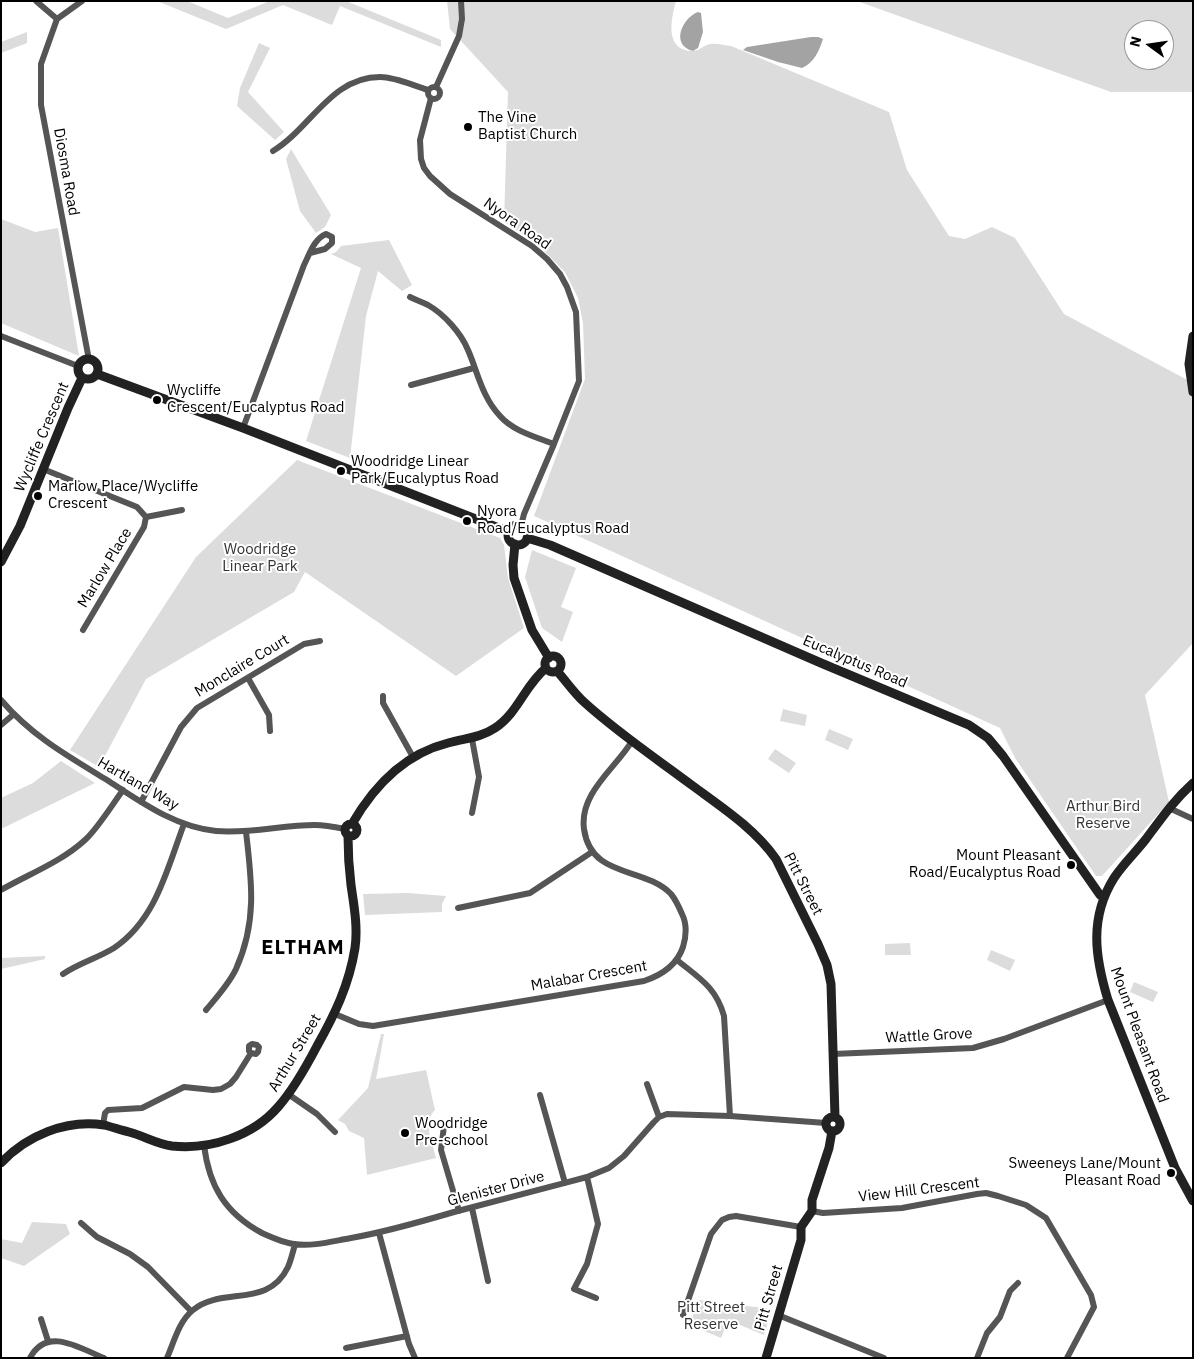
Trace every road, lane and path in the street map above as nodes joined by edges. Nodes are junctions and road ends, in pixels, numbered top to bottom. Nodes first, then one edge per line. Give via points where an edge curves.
1 (36, 1) edge
2 (82, 1) edge
3 (461, 1) edge
4 (58, 19) junction
5 (436, 87) junction
6 (428, 90) junction
7 (431, 98) junction
8 (273, 151) dead end
9 (310, 253) dead end
10 (410, 297) dead end
11 (1, 336) edge
12 (1193, 336) edge
13 (90, 360) junction
14 (78, 366) junction
15 (474, 368) junction
16 (96, 374) junction
17 (82, 378) junction
18 (412, 384) dead end
19 (1193, 392) edge
20 (243, 428) junction
21 (554, 444) junction
22 (43, 469) junction
23 (182, 510) dead end
24 (146, 517) junction
25 (520, 526) junction
26 (509, 532) junction
27 (527, 538) junction
28 (515, 544) junction
29 (1, 562) edge
30 (83, 630) dead end
31 (320, 641) dead end
32 (548, 658) junction
33 (546, 668) junction
34 (557, 671) junction
35 (248, 678) junction
36 (383, 696) dead end
37 (1, 700) edge
38 (14, 714) junction
39 (1, 725) edge
40 (270, 731) dead end
41 (472, 739) junction
42 (632, 741) junction
43 (413, 757) junction
44 (1193, 783) edge
45 (123, 790) junction
46 (140, 802) junction
47 (1168, 808) junction
48 (472, 813) dead end
49 (1193, 819) edge
50 (184, 824) junction
51 (351, 830) junction
52 (246, 832) junction
53 (592, 852) junction
54 (1, 890) edge
55 (1104, 898) junction
56 (458, 908) dead end
57 (677, 960) junction
58 (63, 974) dead end
59 (1108, 1000) junction
60 (206, 1010) dead end
61 (335, 1014) junction
62 (251, 1054) dead end
63 (833, 1054) junction
64 (647, 1084) dead end
65 (288, 1094) junction
66 (540, 1094) dead end
67 (730, 1116) junction
68 (659, 1117) junction
69 (835, 1117) junction
70 (826, 1123) junction
71 (103, 1125) junction
72 (444, 1126) dead end
73 (832, 1131) junction
74 (335, 1132) dead end
75 (204, 1145) junction
76 (1, 1163) edge
77 (587, 1177) junction
78 (565, 1183) junction
79 (1193, 1201) edge
80 (472, 1208) junction
81 (459, 1211) junction
82 (812, 1211) junction
83 (80, 1222) dead end
84 (801, 1227) junction
85 (379, 1233) junction
86 (295, 1244) junction
87 (488, 1280) dead end
88 (1018, 1283) dead end
89 (596, 1298) dead end
90 (191, 1311) junction
91 (683, 1315) dead end
92 (778, 1315) junction
93 (41, 1319) dead end
94 (407, 1336) junction
95 (48, 1341) junction
96 (346, 1348) dead end
97 (30, 1358) edge
98 (104, 1358) edge
99 (167, 1358) edge
100 (416, 1358) edge
101 (766, 1358) edge
102 (884, 1358) edge
103 (977, 1358) edge
104 (1067, 1358) edge

1 - 4 street
2 - 4 street
3 - 5 street via 459,36
4 - 13 street, Diosma Road via 40,64 41,105
5 - 6 street
5 - 7 street via 440,95
6 - 7 street
6 - 8 street via 381,77 350,83 331,96
7 - 21 street, Nyora Road via 419,148 430,176 450,194 532,246 560,274 572,300 577,325 579,381
9 - 20 street
10 - 15 street via 429,305 447,320 468,349
11 - 14 street
12 - 19 street via 1189,364
13 - 14 street via 84,360
13 - 16 street via 96,365
14 - 17 street
15 - 18 street
15 - 21 street via 488,401 501,417 519,430
16 - 17 street via 92,378
16 - 20 street
17 - 22 street, Wycliffe Crescent
20 - 26 street
21 - 25 street, Nyora Road
22 - 24 street, Marlow Place via 137,507
22 - 29 street, Wycliffe Crescent
23 - 24 street, Marlow Place
24 - 30 street, Marlow Place via 144,528
25 - 26 street via 513,526
25 - 27 street via 526,530
26 - 28 street via 510,540
27 - 28 street via 522,544
27 - 55 street, Eucalyptus Road via 550,544 969,725 988,738 1003,756
28 - 32 street via 514,578 532,630
31 - 35 street, Monclaire Court via 304,644
32 - 33 street
32 - 34 street via 555,656 560,660
33 - 34 street via 550,672
33 - 41 street, Arthur Street via 536,676 504,721
34 - 42 street, Pitt Street via 583,701
35 - 40 street via 269,715
35 - 46 street, Monclaire Court via 189,716
36 - 43 street via 383,704
37 - 38 street, Hartland Way
38 - 39 street
38 - 45 street, Hartland Way via 37,736
41 - 43 street, Arthur Street via 449,742
41 - 48 street via 479,777
42 - 53 street via 590,796 586,807 584,828
42 - 63 street, Pitt Street via 733,816 768,847 776,859 827,965 831,984
43 - 51 street, Arthur Street via 370,795
44 - 47 street, Mount Pleasant Road
45 - 46 street, Hartland Way
45 - 54 street via 86,839 60,860
46 - 50 street, Hartland Way
47 - 49 street
47 - 55 street, Mount Pleasant Road via 1115,877
50 - 52 street, Hartland Way
50 - 58 street via 157,896 139,926 113,948
51 - 52 street, Hartland Way via 317,824
51 - 61 street, Arthur Street via 355,947 349,977
52 - 60 street via 252,885 248,938 235,971
53 - 56 street via 530,893
53 - 57 street via 609,865 657,884 671,894 684,917 686,932
55 - 59 street, Mount Pleasant Road via 1098,917 1097,954
57 - 61 street, Malabar Crescent via 656,977 644,981 373,1026
57 - 67 street via 717,995 721,1006
59 - 63 street, Wattle Grove via 973,1048
59 - 79 street, Mount Pleasant Road via 1175,1168
61 - 65 street, Arthur Street
62 - 71 street via 230,1084 221,1089 184,1087 142,1108 108,1110
63 - 69 street, Pitt Street
64 - 68 street
65 - 74 street via 317,1114
65 - 75 street, Arthur Street via 278,1108 251,1129
66 - 78 street
67 - 68 street via 675,1114
67 - 70 street
68 - 77 street, Glenister Drive via 624,1156 609,1168
69 - 70 street
69 - 73 street via 841,1125
70 - 73 street
71 - 75 street, Arthur Street via 174,1146
71 - 76 street, Arthur Street via 76,1125 48,1132 20,1146
72 - 81 street via 441,1150
73 - 82 street, Pitt Street via 812,1200
75 - 86 street, Glenister Drive via 212,1182 234,1214 249,1226
77 - 78 street, Glenister Drive
77 - 89 street via 598,1224 587,1264 574,1289
78 - 80 street, Glenister Drive
80 - 81 street, Glenister Drive
80 - 87 street
81 - 85 street, Glenister Drive
82 - 84 street, Pitt Street
82 - 104 street, View Hill Crescent via 902,1208 986,1193 1026,1205 1046,1218 1091,1295 1094,1307
83 - 90 street via 97,1237 148,1267
84 - 91 street via 736,1216 722,1220 711,1234
84 - 92 street, Pitt Street via 801,1240
85 - 86 street, Glenister Drive
85 - 94 street
86 - 90 street via 288,1267 272,1285 247,1296 216,1298
88 - 103 street via 1010,1291 1000,1317 987,1333
90 - 99 street via 182,1323
92 - 101 street, Pitt Street
92 - 102 street
93 - 95 street
94 - 96 street
94 - 100 street
95 - 97 street via 36,1348
95 - 98 street

